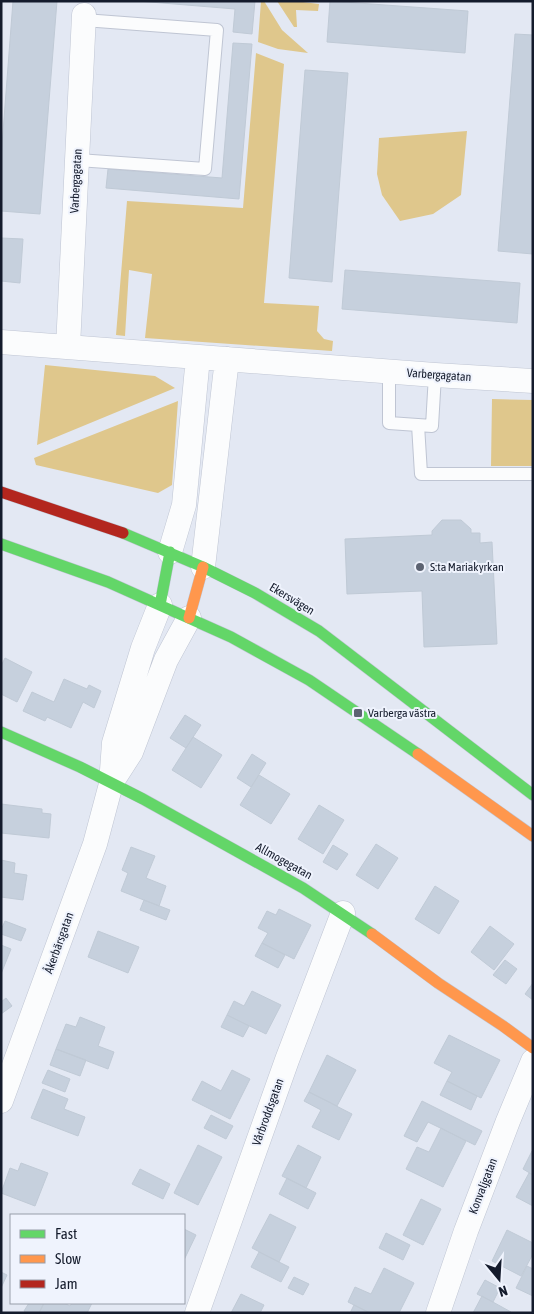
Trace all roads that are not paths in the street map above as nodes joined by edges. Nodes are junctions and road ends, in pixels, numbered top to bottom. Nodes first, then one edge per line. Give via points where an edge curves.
1 (84, 17) joint
2 (78, 160) junction
3 (1, 342) edge
4 (68, 347) junction
5 (198, 357) junction
6 (226, 359) junction
7 (390, 371) junction
8 (435, 375) junction
9 (533, 381) edge
10 (418, 425) junction
11 (533, 474) edge
12 (1, 492) edge
13 (1, 544) edge
14 (170, 552) junction
15 (203, 566) junction
16 (160, 605) junction
17 (189, 618) junction
18 (1, 732) edge
19 (111, 784) junction
20 (533, 795) edge
21 (533, 836) edge
22 (343, 914) junction
23 (533, 1048) edge
24 (533, 1061) edge
25 (1, 1101) edge
26 (197, 1313) edge
27 (438, 1313) edge

1 - 2 street, Varbergagatan
1 - 2 lane via 217,30 205,169
2 - 4 street, Varbergagatan
3 - 4 street, Varbergagatan
4 - 5 street, Varbergagatan
5 - 6 street, Varbergagatan
5 - 14 street via 184,505
6 - 7 street, Varbergagatan
6 - 15 street
7 - 8 street, Varbergagatan
7 - 10 lane via 389,422
8 - 9 street, Varbergagatan
8 - 10 lane via 432,426
10 - 11 lane via 420,474
12 - 14 main road, Ekersvägen
13 - 16 main road via 108,582
14 - 15 main road, Ekersvägen
14 - 16 main road
15 - 17 main road
15 - 20 main road, Ekersvägen via 319,631
16 - 17 main road
16 - 19 street, Åkerbärsgatan via 143,648 114,743
17 - 19 street, Åkerbärsgatan via 166,660 131,752
17 - 21 main road via 309,680
18 - 19 main road, Allmogegatan
19 - 22 main road, Allmogegatan via 303,888
19 - 25 street, Åkerbärsgatan via 95,844
22 - 23 main road, Allmogegatan
22 - 26 street, Vårbroddsgatan
24 - 27 street, Konvaljgatan via 466,1231

